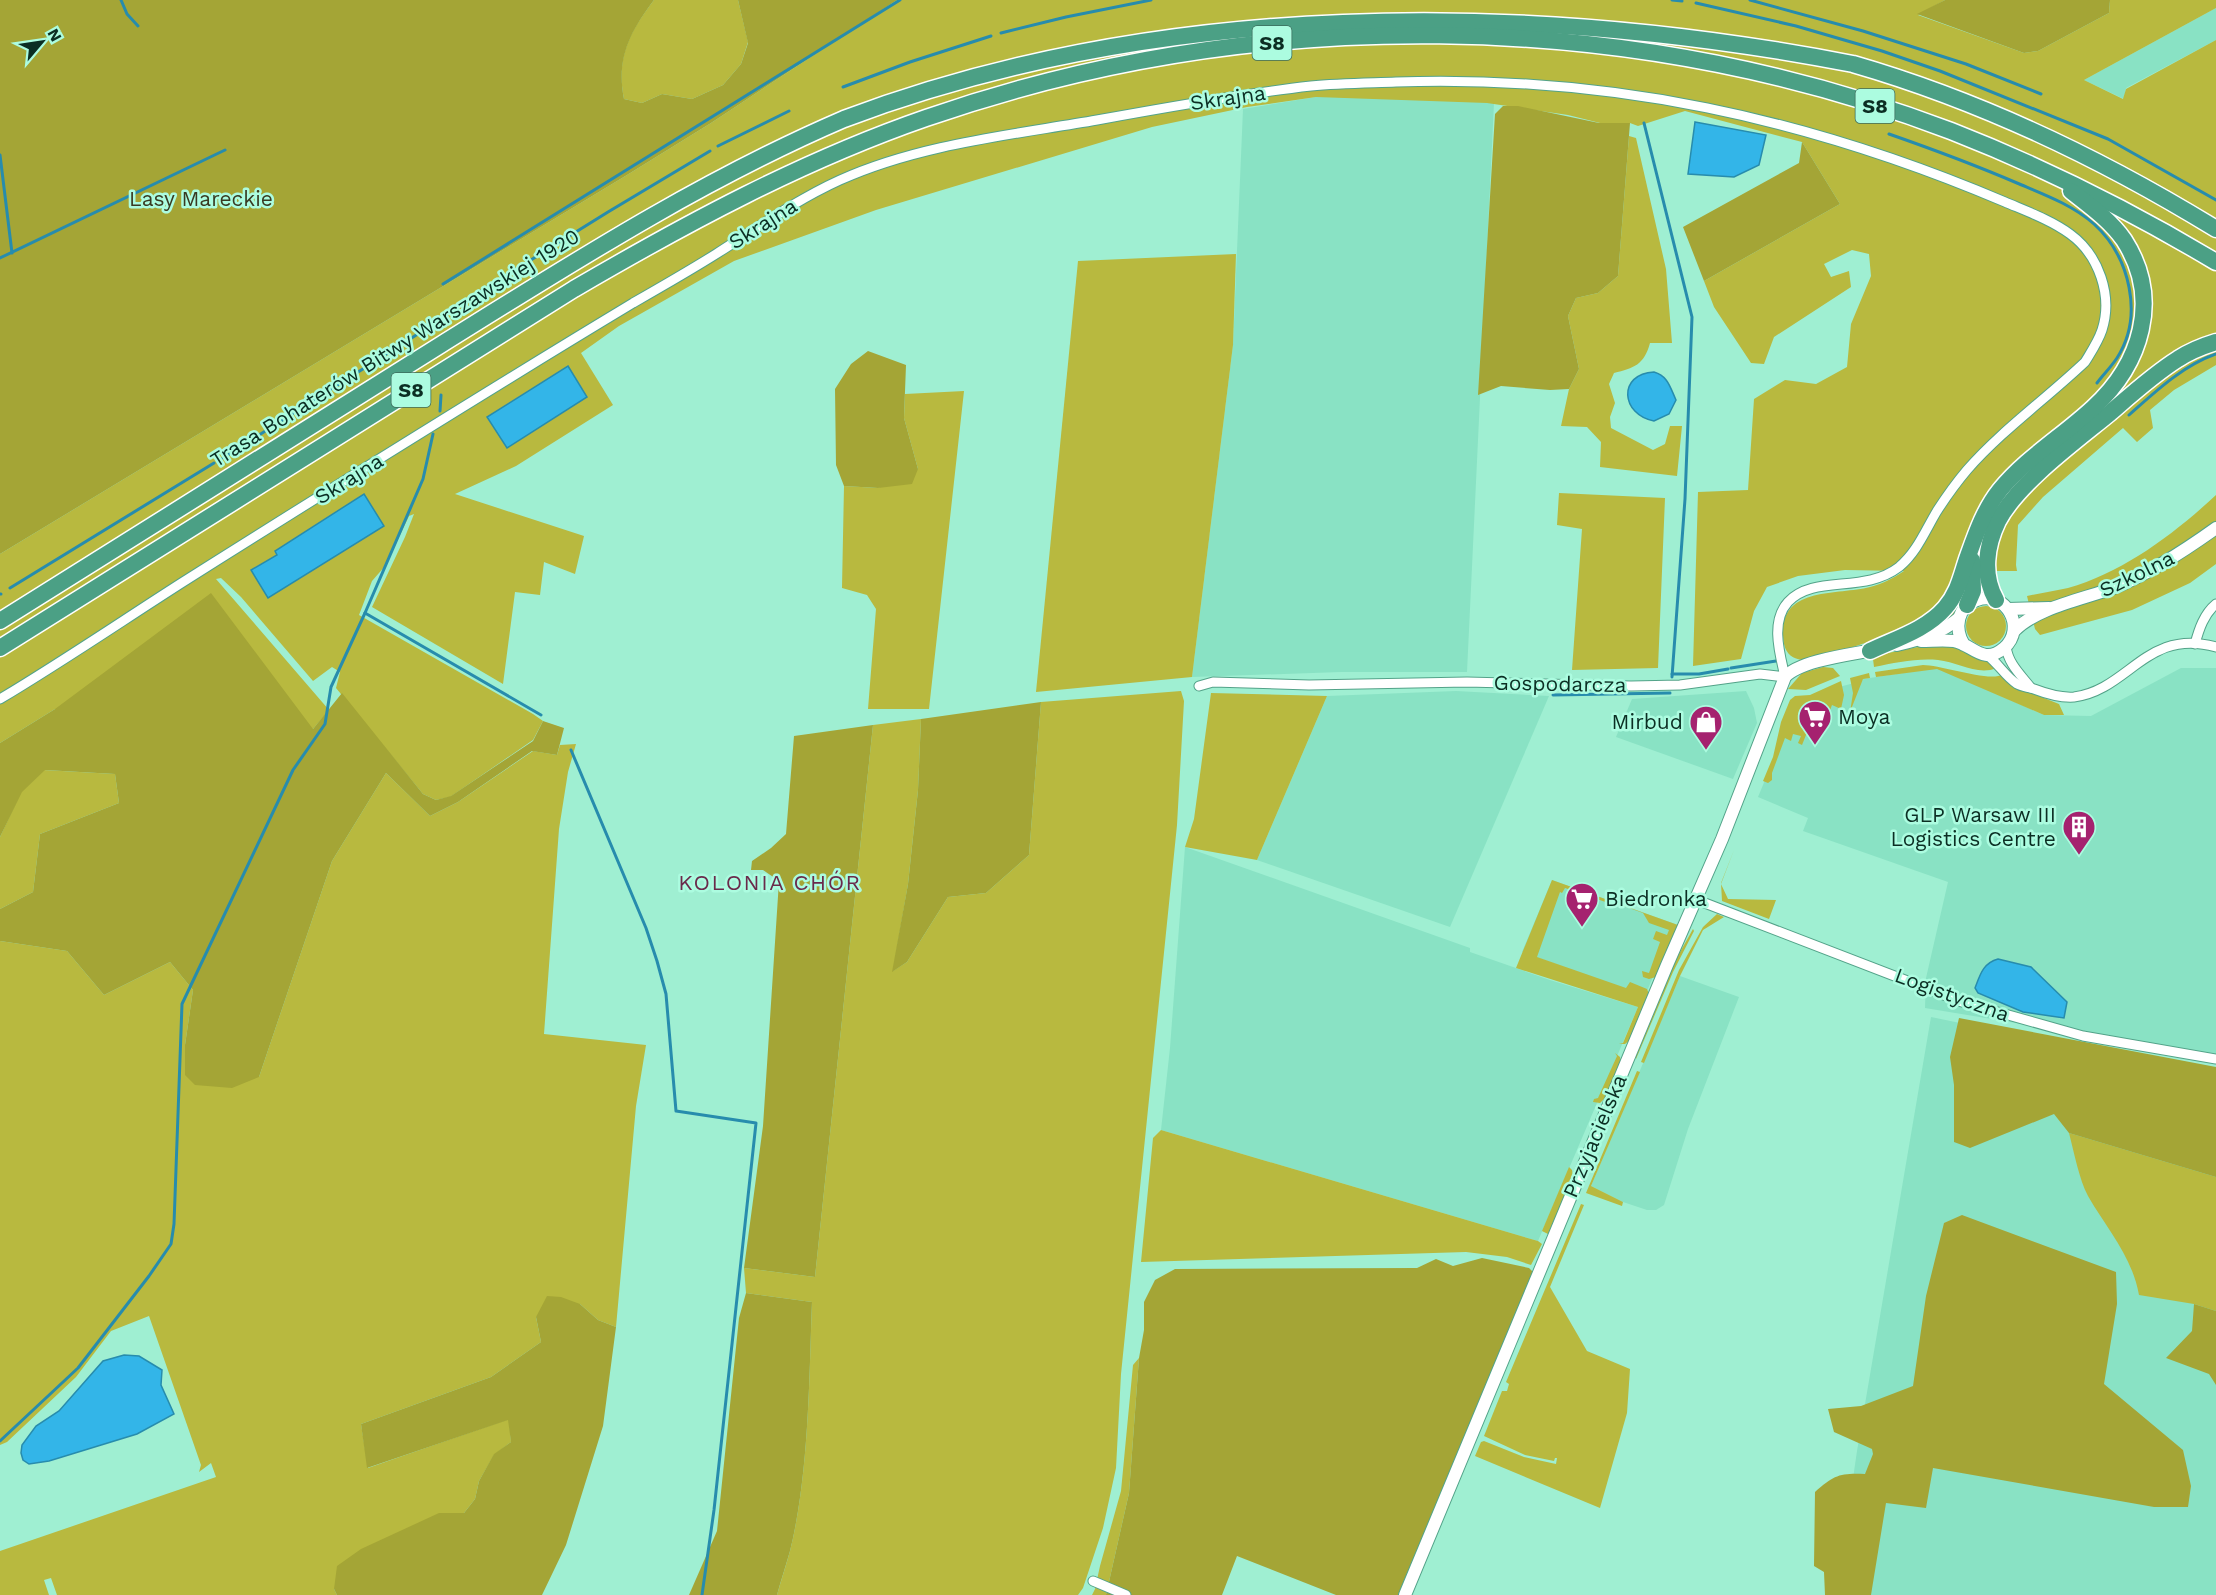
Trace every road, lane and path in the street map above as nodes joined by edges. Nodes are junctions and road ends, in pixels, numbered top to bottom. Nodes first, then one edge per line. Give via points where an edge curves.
1 (1601, 13) dead end
2 (1223, 16) dead end
3 (2044, 170) junction
4 (2216, 229) edge
5 (2216, 262) edge
6 (2216, 342) edge
7 (2216, 528) edge
8 (1972, 550) junction
9 (2002, 604) junction
10 (2216, 604) edge
11 (2053, 608) junction
12 (1963, 612) junction
13 (0, 621) edge
14 (2014, 631) junction
15 (1915, 641) junction
16 (2195, 644) junction
17 (1964, 645) junction
18 (2006, 646) junction
19 (2216, 647) edge
20 (0, 648) edge
21 (1870, 651) junction
22 (1988, 655) junction
23 (1785, 677) junction
24 (1199, 686) dead end
25 (2031, 688) junction
26 (0, 699) edge
27 (1697, 900) junction
28 (2216, 1059) edge
29 (1093, 1581) dead end
30 (1126, 1595) edge
31 (1405, 1595) edge

1 - 4 highway, S8 via 1754,38 1919,85 2073,149
2 - 13 highway, Trasa Bohaterów Bitwy Warszawskiej 1920 / S8 via 1154,26 1012,60 944,81 844,119 716,181 557,272
3 - 5 highway, S8 via 2133,214
3 - 8 highway via 2105,218 2124,241 2142,287 2141,332 2120,378 2102,399 2019,470 1997,494 1983,515
3 - 20 highway, Trasa Bohaterów Bitwy Warszawskiej 1920 / S8 via 1850,97 1701,61 1534,39 1443,35 1291,41 1161,57 1063,78 926,118 855,145 728,203 655,242
6 - 9 highway via 2189,352 2159,372 2016,496 1998,521 1989,550 1987,577
7 - 11 street, Szkolna via 2151,570
8 - 12 highway via 1973,586
8 - 21 highway via 1958,590 1945,608 1920,628
9 - 11 street, Szkolna
9 - 12 street via 1980,598
9 - 14 street via 2012,615
10 - 16 street via 2203,621
11 - 14 street, Szkolna
12 - 15 street via 1944,630
12 - 17 street via 1958,632
14 - 18 street
15 - 17 street via 1955,641
15 - 21 street
16 - 19 street
16 - 25 street via 2167,647 2151,654 2089,693 2063,697
17 - 22 street
18 - 22 street
18 - 25 street via 2012,665
21 - 23 street via 1804,666
22 - 25 street via 2016,683
23 - 24 street, Gospodarcza via 1760,674 1663,685 1214,682
23 - 26 street, Skrajna via 1778,626 1787,603 1810,589 1860,584 1900,567 1967,470 2085,362 2098,340 2106,305 2101,278 2090,255 2068,232 2012,205 1885,155 1787,126 1726,111 1593,90 1441,80 1312,86 1200,102 928,151 866,170 788,207
23 - 27 street, Przyjacielska
27 - 28 street, Logistyczna via 1973,1005 2083,1036
27 - 31 street, Przyjacielska
29 - 30 street

